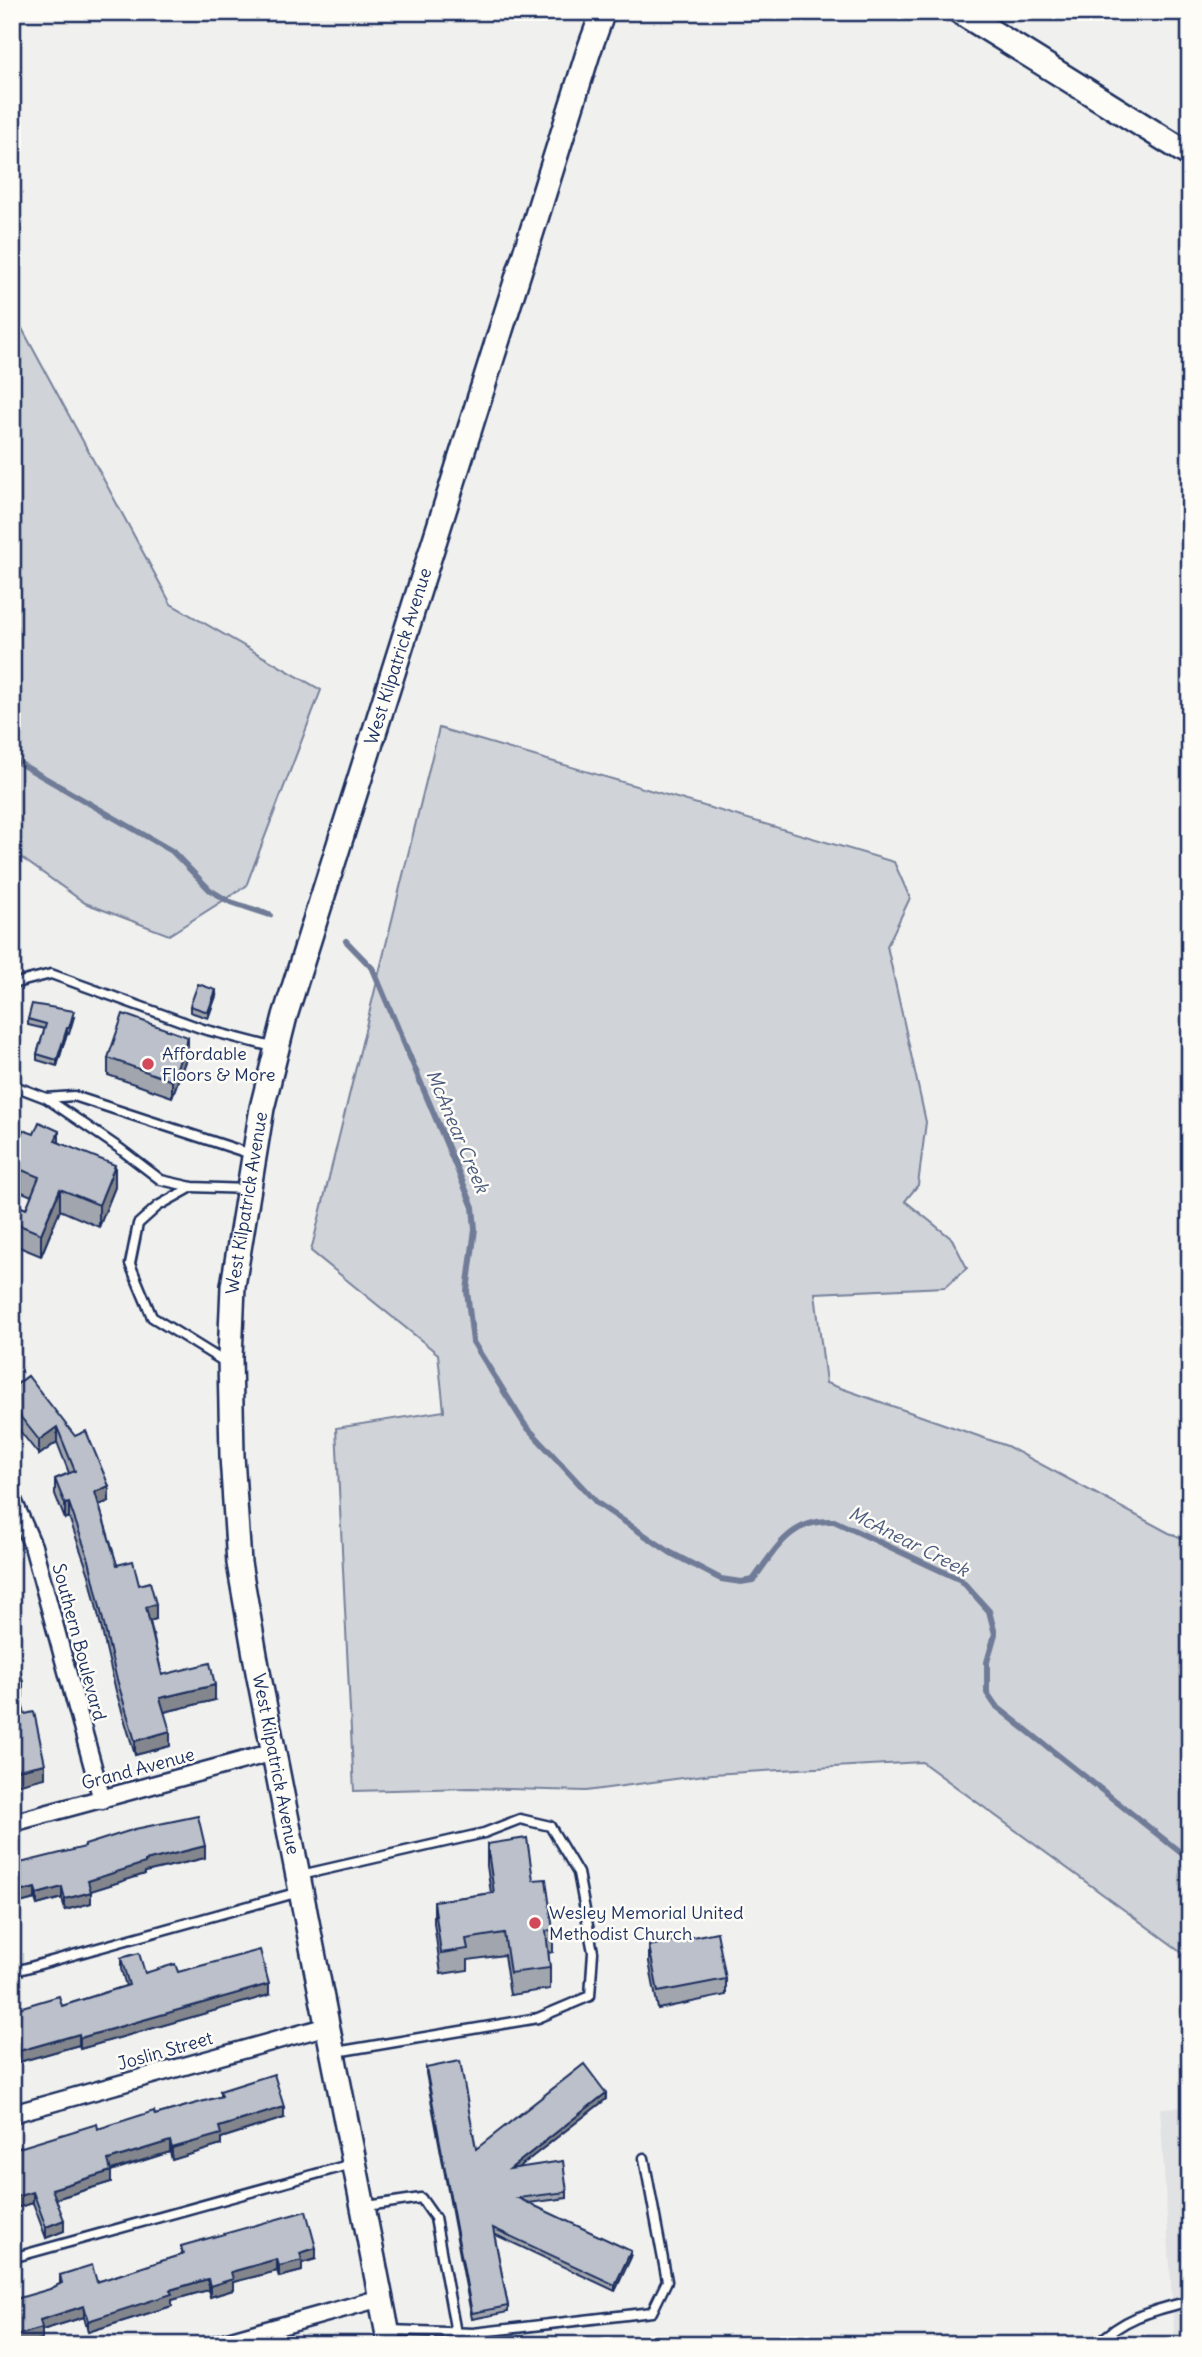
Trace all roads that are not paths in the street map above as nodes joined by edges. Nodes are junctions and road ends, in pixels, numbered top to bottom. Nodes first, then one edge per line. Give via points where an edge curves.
1 (603, 12) edge
2 (960, 12) edge
3 (1190, 155) edge
4 (12, 984) edge
5 (277, 1048) junction
6 (12, 1085) edge
7 (46, 1098) junction
8 (254, 1155) junction
9 (192, 1187) junction
10 (247, 1189) junction
11 (230, 1365) junction
12 (12, 1498) edge
13 (274, 1752) junction
14 (102, 1800) junction
15 (12, 1823) edge
16 (300, 1883) junction
17 (12, 1972) edge
18 (328, 2026) junction
19 (333, 2053) junction
20 (12, 2114) edge
21 (644, 2158) dead end
22 (355, 2163) junction
23 (363, 2207) junction
24 (12, 2258) edge
25 (381, 2298) junction
26 (1190, 2301) edge
27 (456, 2333) junction
28 (389, 2337) edge
29 (213, 2345) edge
30 (1097, 2345) edge

1 - 5 main road, West Kilpatrick Avenue
2 - 3 main road
4 - 5 lane via 51,974 203,1028
5 - 8 main road, West Kilpatrick Avenue
6 - 7 lane
7 - 8 lane via 74,1096
7 - 9 lane via 161,1180
8 - 10 main road, West Kilpatrick Avenue
9 - 10 lane
9 - 11 lane via 158,1206 138,1224 130,1264 152,1317
10 - 11 main road, West Kilpatrick Avenue via 233,1286
11 - 13 main road, West Kilpatrick Avenue via 239,1563
12 - 14 street, Southern Boulevard via 33,1546
13 - 14 street, Grand Avenue
13 - 16 main road, West Kilpatrick Avenue
14 - 15 street, Grand Avenue
16 - 17 lane
16 - 18 main road, West Kilpatrick Avenue
16 - 19 lane via 520,1819 550,1826 578,1873 593,1952 590,1996 538,2018
18 - 19 main road, West Kilpatrick Avenue
18 - 20 street, Joslin Street
19 - 22 main road, West Kilpatrick Avenue
21 - 27 lane via 667,2281 652,2312
22 - 23 main road, West Kilpatrick Avenue
22 - 24 lane
23 - 25 main road, West Kilpatrick Avenue
23 - 27 lane via 421,2198 435,2218
25 - 28 main road, West Kilpatrick Avenue
25 - 29 street
26 - 30 lane via 1148,2311 1123,2323
27 - 28 lane

